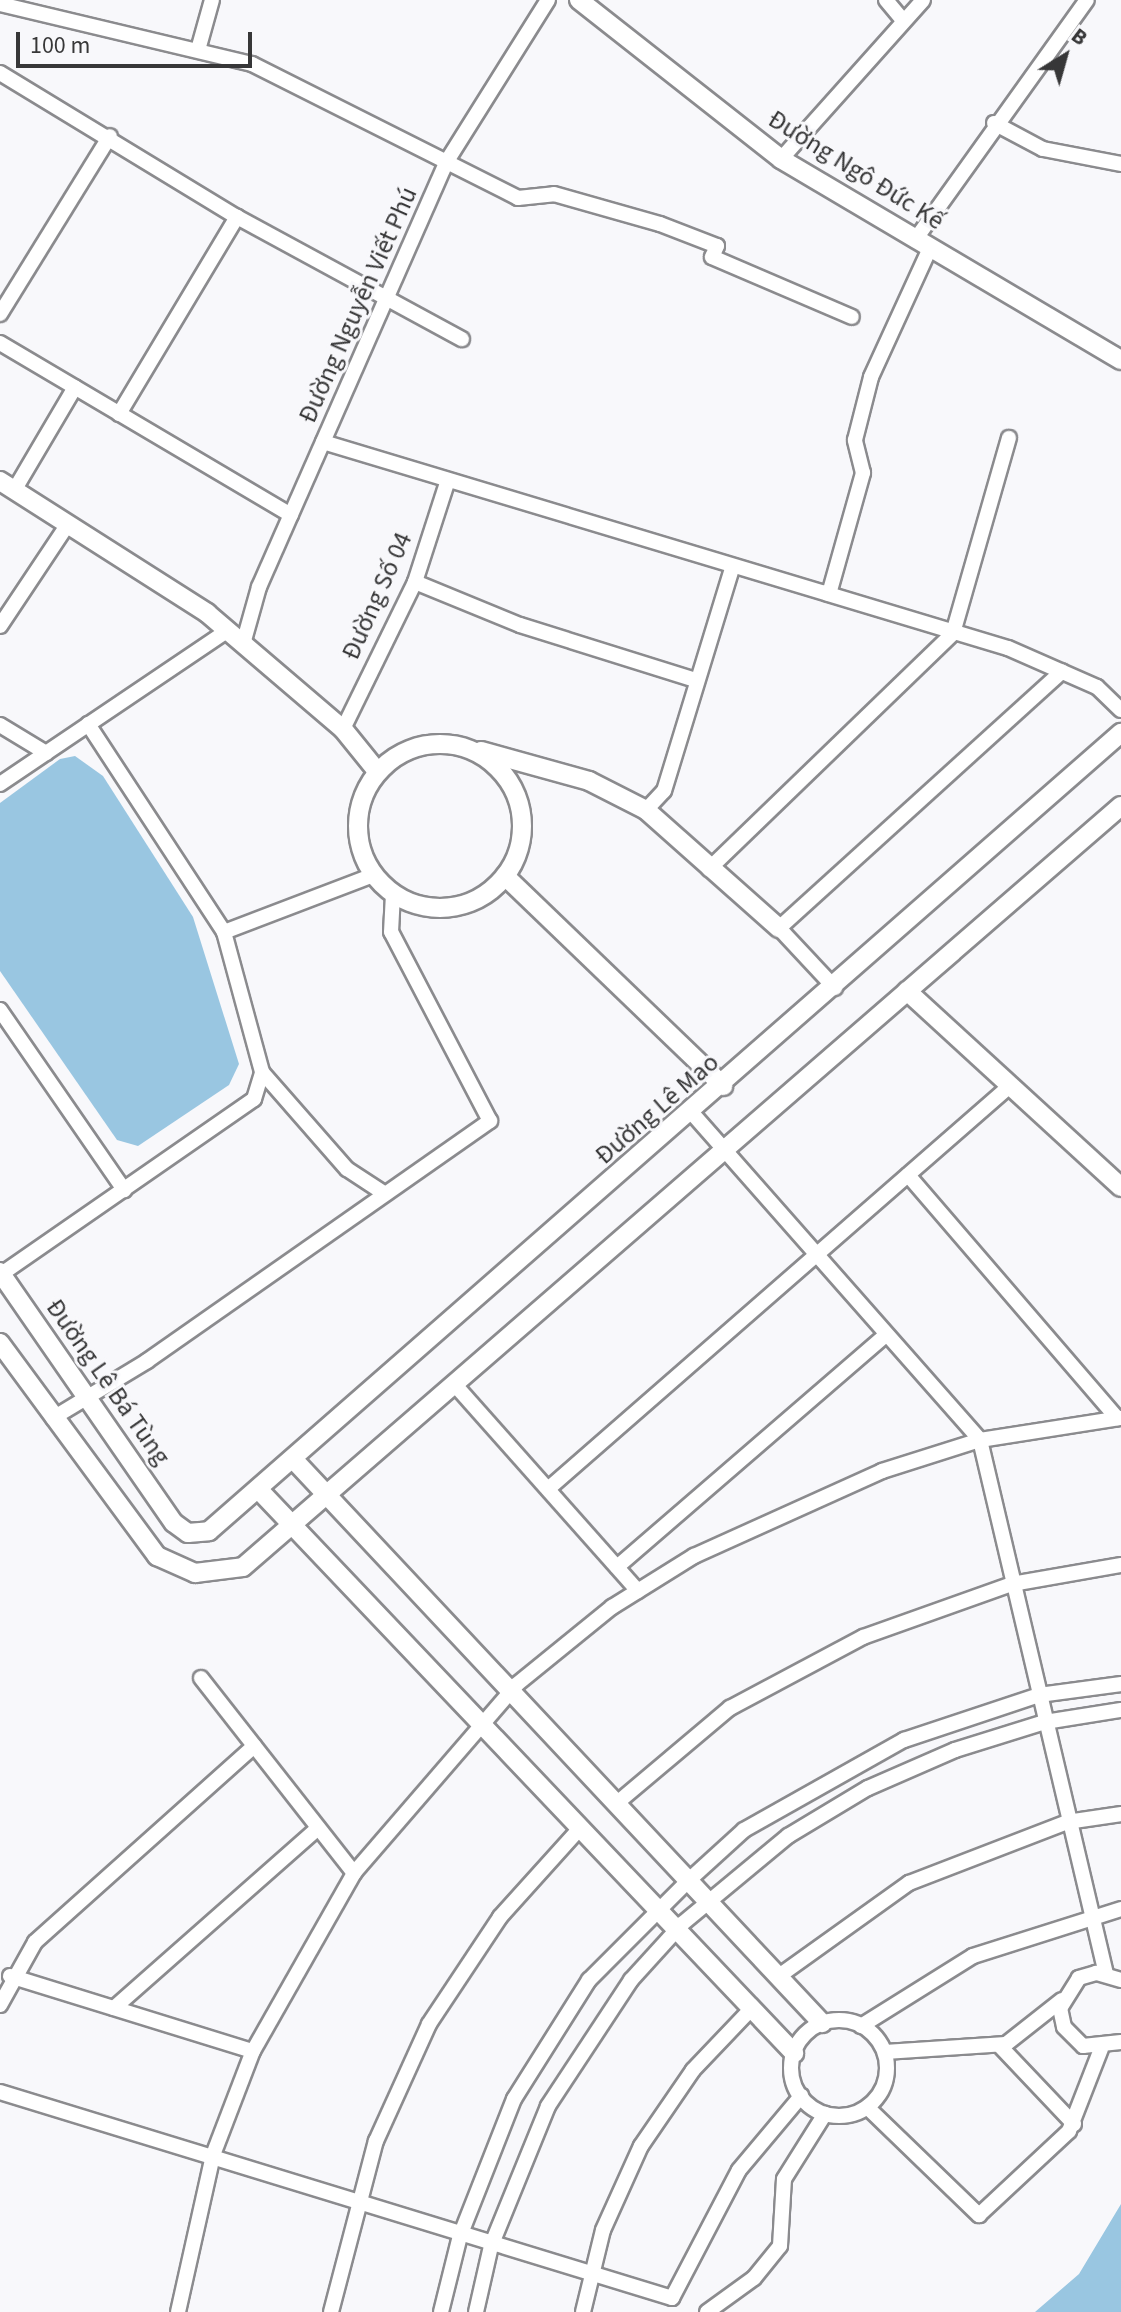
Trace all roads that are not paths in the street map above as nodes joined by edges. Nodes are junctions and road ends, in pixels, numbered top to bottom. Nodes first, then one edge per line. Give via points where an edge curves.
1 (212, 0) edge
2 (548, 0) edge
3 (579, 0) edge
4 (886, 0) edge
5 (923, 0) edge
6 (1087, 0) edge
7 (0, 4) edge
8 (903, 20) junction
9 (198, 50) junction
10 (0, 73) edge
11 (994, 123) junction
12 (110, 136) junction
13 (781, 159) junction
14 (447, 161) junction
15 (1121, 164) edge
16 (237, 217) junction
17 (923, 244) junction
18 (382, 299) junction
19 (0, 314) edge
20 (852, 317) dead end
21 (462, 339) dead end
22 (0, 343) edge
23 (1121, 360) edge
24 (75, 387) junction
25 (119, 414) junction
26 (1009, 438) dead end
27 (323, 442) junction
28 (448, 480) junction
29 (8, 485) edge
30 (291, 515) junction
31 (68, 524) junction
32 (733, 566) junction
33 (415, 582) junction
34 (829, 594) junction
35 (0, 626) edge
36 (227, 631) junction
37 (953, 633) junction
38 (243, 644) junction
39 (1062, 671) junction
40 (695, 680) junction
41 (1121, 710) edge
42 (88, 724) junction
43 (0, 725) edge
44 (343, 729) junction
45 (1121, 733) edge
46 (474, 750) junction
47 (46, 753) junction
48 (377, 771) junction
49 (0, 784) edge
50 (1121, 806) edge
51 (646, 810) junction
52 (709, 869) junction
53 (373, 875) junction
54 (505, 876) junction
55 (393, 895) junction
56 (779, 928) junction
57 (224, 932) junction
58 (835, 988) junction
59 (907, 991) junction
60 (0, 1010) edge
61 (262, 1072) junction
62 (1011, 1085) junction
63 (723, 1086) junction
64 (692, 1113) junction
65 (724, 1152) junction
66 (908, 1175) junction
67 (1121, 1187) edge
68 (124, 1190) junction
69 (385, 1194) junction
70 (812, 1258) junction
71 (1, 1274) edge
72 (886, 1335) junction
73 (0, 1343) edge
74 (456, 1386) junction
75 (87, 1397) junction
76 (53, 1418) junction
77 (1119, 1418) edge
78 (980, 1440) junction
79 (294, 1460) junction
80 (548, 1489) junction
81 (259, 1490) junction
82 (329, 1497) junction
83 (225, 1520) joint
84 (294, 1527) junction
85 (1121, 1565) edge
86 (617, 1567) junction
87 (1012, 1584) junction
88 (638, 1591) junction
89 (201, 1678) dead end
90 (1121, 1684) edge
91 (511, 1691) junction
92 (1039, 1695) junction
93 (1121, 1710) edge
94 (1045, 1722) junction
95 (482, 1725) junction
96 (254, 1746) junction
97 (617, 1803) junction
98 (1121, 1814) edge
99 (1067, 1822) junction
100 (318, 1828) junction
101 (580, 1828) junction
102 (354, 1873) junction
103 (689, 1880) junction
104 (709, 1901) junction
105 (1121, 1909) edge
106 (658, 1910) junction
107 (1090, 1916) junction
108 (677, 1930) junction
109 (1106, 1974) junction
110 (10, 1976) junction
111 (779, 1976) junction
112 (1121, 1980) edge
113 (1062, 2000) junction
114 (0, 2005) edge
115 (114, 2008) junction
116 (752, 2008) junction
117 (822, 2023) junction
118 (861, 2026) junction
119 (1121, 2042) edge
120 (999, 2045) junction
121 (1101, 2049) junction
122 (253, 2051) junction
123 (885, 2052) junction
124 (794, 2053) junction
125 (0, 2092) edge
126 (801, 2096) junction
127 (867, 2107) junction
128 (825, 2114) junction
129 (1074, 2124) junction
130 (213, 2155) junction
131 (356, 2202) junction
132 (460, 2236) junction
133 (491, 2246) junction
134 (589, 2274) junction
135 (178, 2312) edge
136 (331, 2312) edge
137 (441, 2312) edge
138 (476, 2312) edge
139 (583, 2312) edge
140 (707, 2312) edge

1 - 9 street
2 - 14 street, Đường Nguyễn Viết Phú
3 - 13 street, Đường Ngô Đức Kế
4 - 8 street
5 - 8 street
6 - 11 street
7 - 9 street
8 - 13 street
9 - 14 street via 252,64
10 - 12 street
11 - 15 street via 1043,149
11 - 17 street
12 - 16 street
12 - 19 street
13 - 17 street, Đường Ngô Đức Kế
14 - 18 street, Đường Nguyễn Viết Phú
14 - 20 street via 518,198 554,194 717,246 712,257
16 - 18 street
16 - 25 street
17 - 23 street, Đường Ngô Đức Kế
17 - 34 street via 871,377 855,440 863,473
18 - 21 street
18 - 27 street, Đường Nguyễn Viết Phú
22 - 24 street
24 - 25 street
24 - 29 street
25 - 30 street
26 - 37 street
27 - 28 street
27 - 30 street, Đường Nguyễn Viết Phú
28 - 32 street
28 - 33 street, Đường Số 04
29 - 31 street
30 - 38 street, Đường Nguyễn Viết Phú
31 - 35 street
31 - 36 street
32 - 34 street
32 - 40 street
33 - 40 street via 520,625
33 - 44 street, Đường Số 04
34 - 37 street
36 - 38 street
36 - 42 street
37 - 39 street
37 - 52 street
38 - 44 street
39 - 41 street via 1097,687
39 - 56 street
40 - 51 street via 664,791
42 - 47 street
42 - 57 street
43 - 47 street
44 - 48 street
45 - 58 street, Đường Lê Mao
46 - 48 street via 422,745
46 - 51 street via 589,781
46 - 54 street via 496,765 521,811 522,837
47 - 49 street
48 - 53 street via 356,822
50 - 59 street
51 - 52 street
52 - 56 street
53 - 55 street
53 - 57 street
54 - 55 street via 474,902 447,909
54 - 63 street
55 - 69 street via 391,932 490,1121
56 - 58 street
57 - 61 street
58 - 63 street, Đường Lê Mao
59 - 62 street
59 - 65 street
60 - 68 street
61 - 68 street via 254,1099
61 - 69 street via 347,1169
62 - 66 street
62 - 67 street
63 - 64 street, Đường Lê Mao
64 - 65 street
64 - 79 street, Đường Lê Mao
65 - 70 street
65 - 74 street
66 - 70 street
66 - 77 street
68 - 71 street
69 - 75 street
70 - 72 street
70 - 80 street
71 - 75 street, Đường Lê Bá Tùng
72 - 78 street
72 - 86 street
73 - 76 street
74 - 80 street
74 - 82 street
75 - 76 street
75 - 83 street, Đường Lê Bá Tùng via 174,1523 195,1535
76 - 84 street via 143,1542 195,1573 233,1571 261,1556
77 - 78 street
78 - 87 street
78 - 88 street via 868,1477 694,1556
79 - 81 street, Đường Lê Mao
79 - 82 street
80 - 86 street
81 - 83 street, Đường Lê Mao
81 - 84 street
82 - 84 street
82 - 91 street
84 - 95 street
85 - 87 street
86 - 88 street
87 - 92 street
87 - 97 street via 929,1609 794,1671 730,1708
88 - 91 street
89 - 96 street
90 - 92 street
91 - 95 street
91 - 97 street
92 - 94 street
92 - 103 street via 904,1740 806,1791 744,1830
93 - 94 street
94 - 99 street
94 - 104 street via 868,1788 788,1836
95 - 101 street
95 - 102 street
96 - 100 street
96 - 110 street via 35,1942
97 - 103 street
98 - 99 street
99 - 107 street
99 - 111 street via 909,1883
100 - 102 street
100 - 115 street
101 - 106 street
101 - 131 street via 500,1917 429,2024
102 - 122 street
103 - 104 street
103 - 106 street
104 - 108 street
104 - 111 street
105 - 107 street
106 - 108 street
106 - 132 street via 589,1980 514,2099
107 - 109 street
107 - 118 street via 973,1956
108 - 116 street
108 - 133 street via 586,2041 548,2106
109 - 112 street
109 - 113 street via 1079,1978
110 - 114 street
110 - 115 street
111 - 117 street
113 - 120 street
113 - 121 street via 1068,2035
115 - 122 street
116 - 124 street
116 - 134 street via 693,2070 641,2146
117 - 118 street
117 - 124 street
118 - 123 street
119 - 121 street
120 - 123 street
120 - 129 street
121 - 129 street
122 - 130 street
123 - 127 street via 886,2082
124 - 126 street
125 - 130 street
126 - 128 street
126 - 134 street via 739,2170 679,2295
127 - 128 street
127 - 129 street via 979,2215
128 - 140 street via 784,2179 780,2246 754,2278
130 - 131 street
130 - 135 street
131 - 132 street
131 - 136 street
132 - 133 street
132 - 137 street
133 - 134 street
133 - 138 street
134 - 139 street

